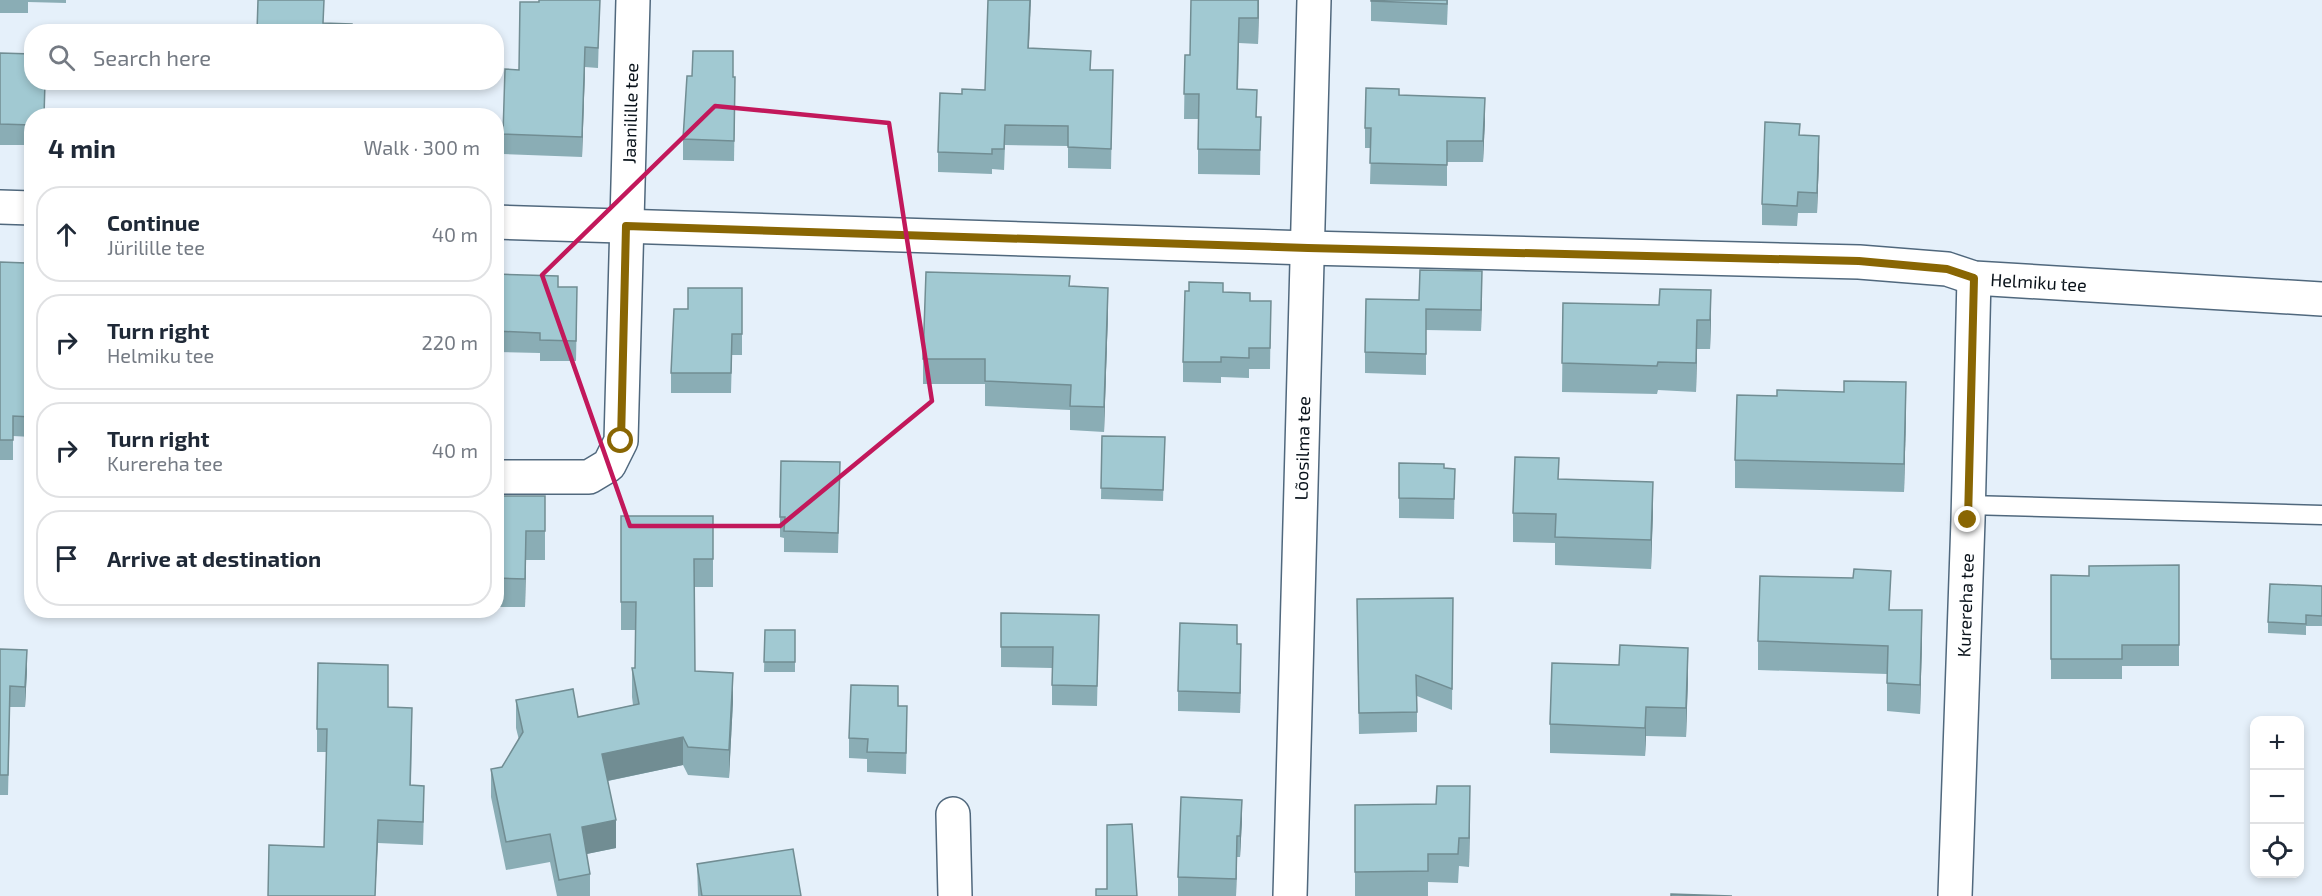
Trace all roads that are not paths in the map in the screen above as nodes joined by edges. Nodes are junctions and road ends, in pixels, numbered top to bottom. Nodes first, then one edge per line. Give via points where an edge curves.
1 (633, 0) edge
2 (1314, 0) edge
3 (0, 207) edge
4 (24, 208) edge
5 (504, 222) edge
6 (626, 226) junction
7 (1308, 248) junction
8 (1974, 278) junction
9 (2322, 299) edge
10 (504, 477) edge
11 (1968, 505) junction
12 (2322, 515) edge
13 (953, 814) dead end
14 (955, 896) edge
15 (1290, 896) edge
16 (1955, 896) edge

1 - 6 street, Jaanilille tee
2 - 7 street, Lõosilma tee
3 - 4 street
5 - 6 street, Helmiku tee
6 - 7 street, Helmiku tee
6 - 10 street, Jaanilille tee via 621,441 609,465 589,477
7 - 8 street, Helmiku tee via 1859,261 1947,269
7 - 15 street, Lõosilma tee
8 - 9 street, Helmiku tee
8 - 11 street, Kurereha tee
11 - 12 lane
11 - 16 street, Kurereha tee
13 - 14 street

